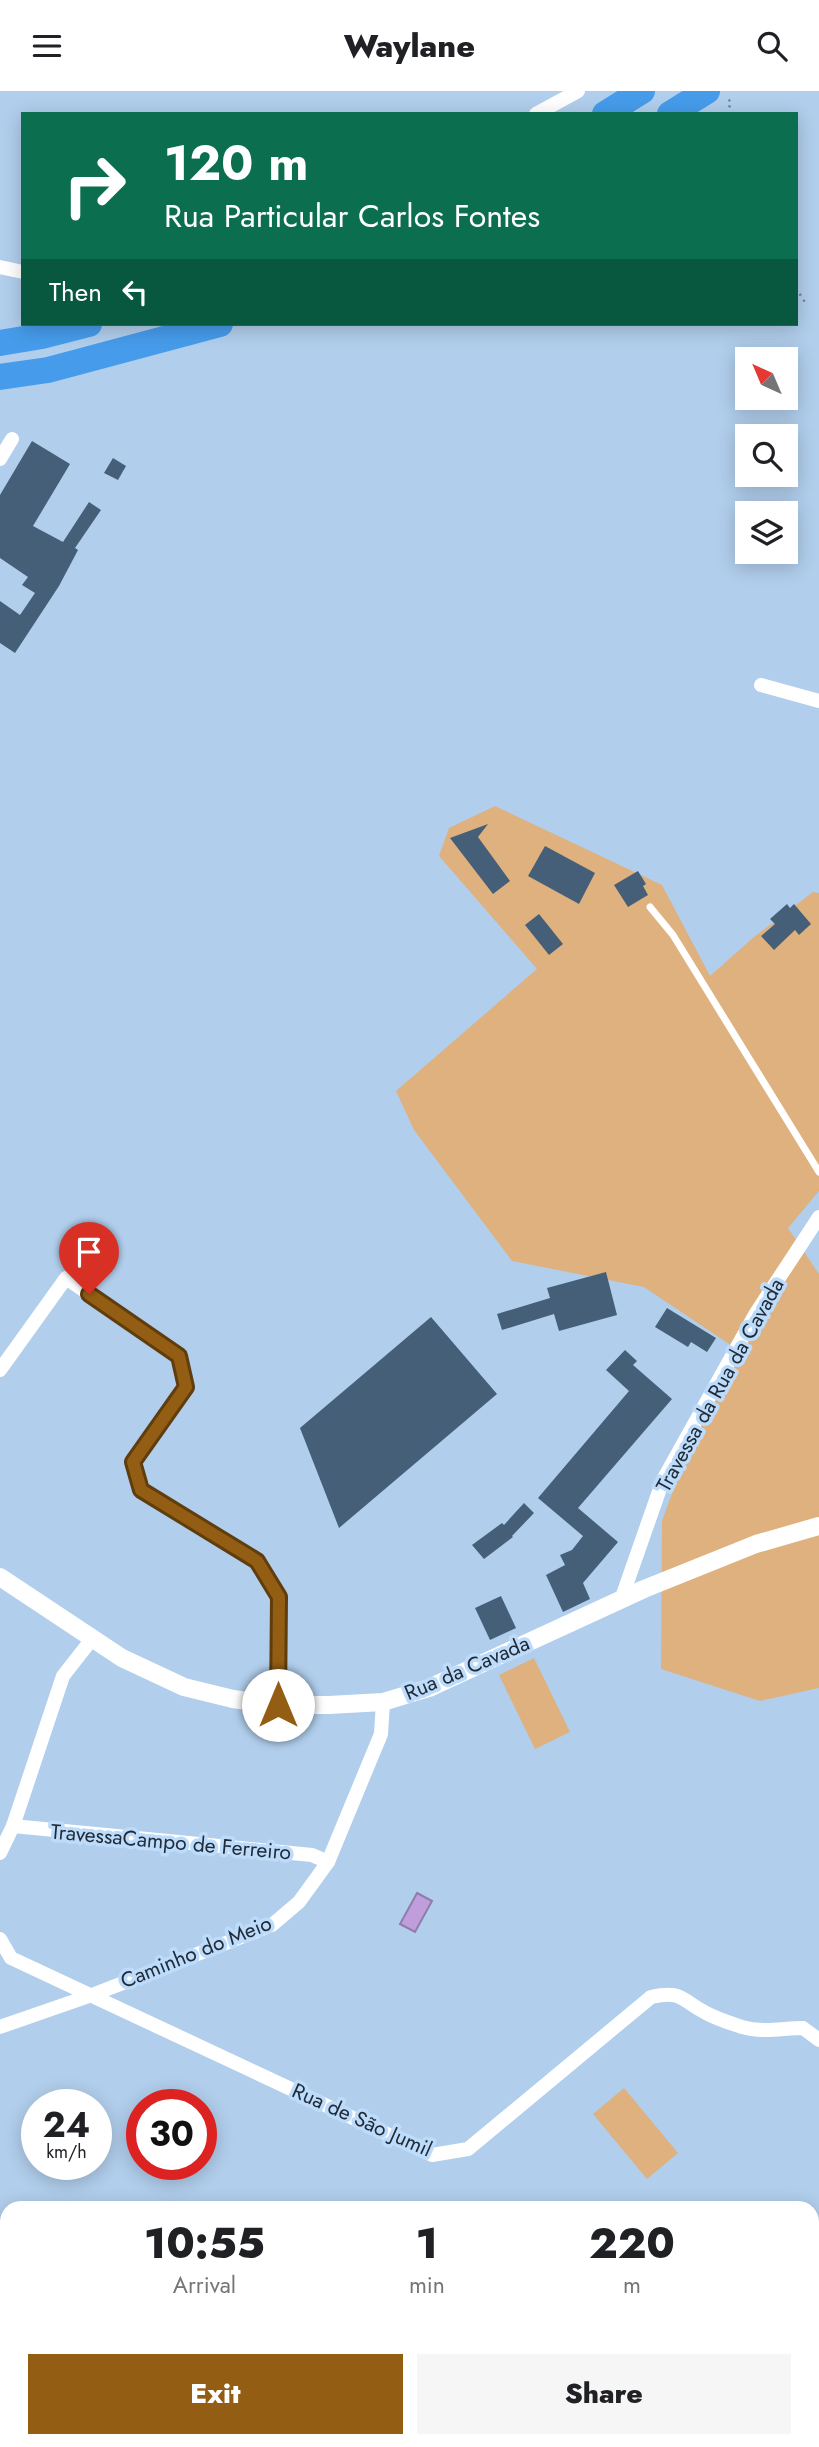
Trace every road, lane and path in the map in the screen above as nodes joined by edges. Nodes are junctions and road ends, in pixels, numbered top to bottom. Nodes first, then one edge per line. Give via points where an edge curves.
1 (578, 91) edge
2 (642, 91) edge
3 (706, 91) edge
4 (540, 112) edge
5 (608, 112) edge
6 (673, 112) edge
7 (0, 267) edge
8 (21, 272) edge
9 (798, 291) edge
10 (806, 304) dead end
11 (81, 326) edge
12 (213, 326) edge
13 (0, 343) edge
14 (0, 377) edge
15 (12, 439) dead end
16 (0, 459) edge
17 (761, 685) dead end
18 (819, 701) edge
19 (650, 907) dead end
20 (819, 1172) edge
21 (819, 1217) edge
22 (97, 1230) dead end
23 (66, 1278) junction
24 (0, 1370) edge
25 (819, 1526) edge
26 (0, 1577) edge
27 (621, 1600) junction
28 (92, 1639) junction
29 (383, 1702) junction
30 (278, 1705) junction
31 (13, 1826) junction
32 (0, 1853) edge
33 (328, 1862) junction
34 (0, 1939) edge
35 (92, 1995) junction
36 (0, 2027) edge
37 (819, 2040) edge

1 - 4 street
2 - 5 highway
3 - 6 highway
7 - 8 street
9 - 10 path
11 - 13 highway
12 - 14 highway via 48,370
15 - 16 street
17 - 18 street
19 - 20 lane via 673,935
21 - 27 street, Travessa da Rua da Cavada via 756,1314 663,1480
22 - 23 lane
23 - 24 street
23 - 30 street via 179,1356 186,1387 133,1462 141,1490 257,1561 279,1597
25 - 27 street, Rua da Cavada via 756,1544
26 - 28 street, Rua da Cavada
27 - 29 street, Rua da Cavada via 429,1688
28 - 30 street, Rua da Cavada via 184,1687
28 - 31 street via 64,1676
29 - 30 street, Rua da Cavada
29 - 33 street, Caminho do Meio via 382,1734
31 - 32 street
31 - 33 street, TravessaCampo de Ferreiro via 312,1855
33 - 35 street, Caminho do Meio via 299,1902 271,1924
34 - 35 street, Rua de São Jumil via 11,1958
35 - 36 street, Caminho do Meio
35 - 37 street, Rua de São Jumil via 432,2155 468,2149 651,1997 668,1993 685,1997 706,2013 746,2028 803,2028

